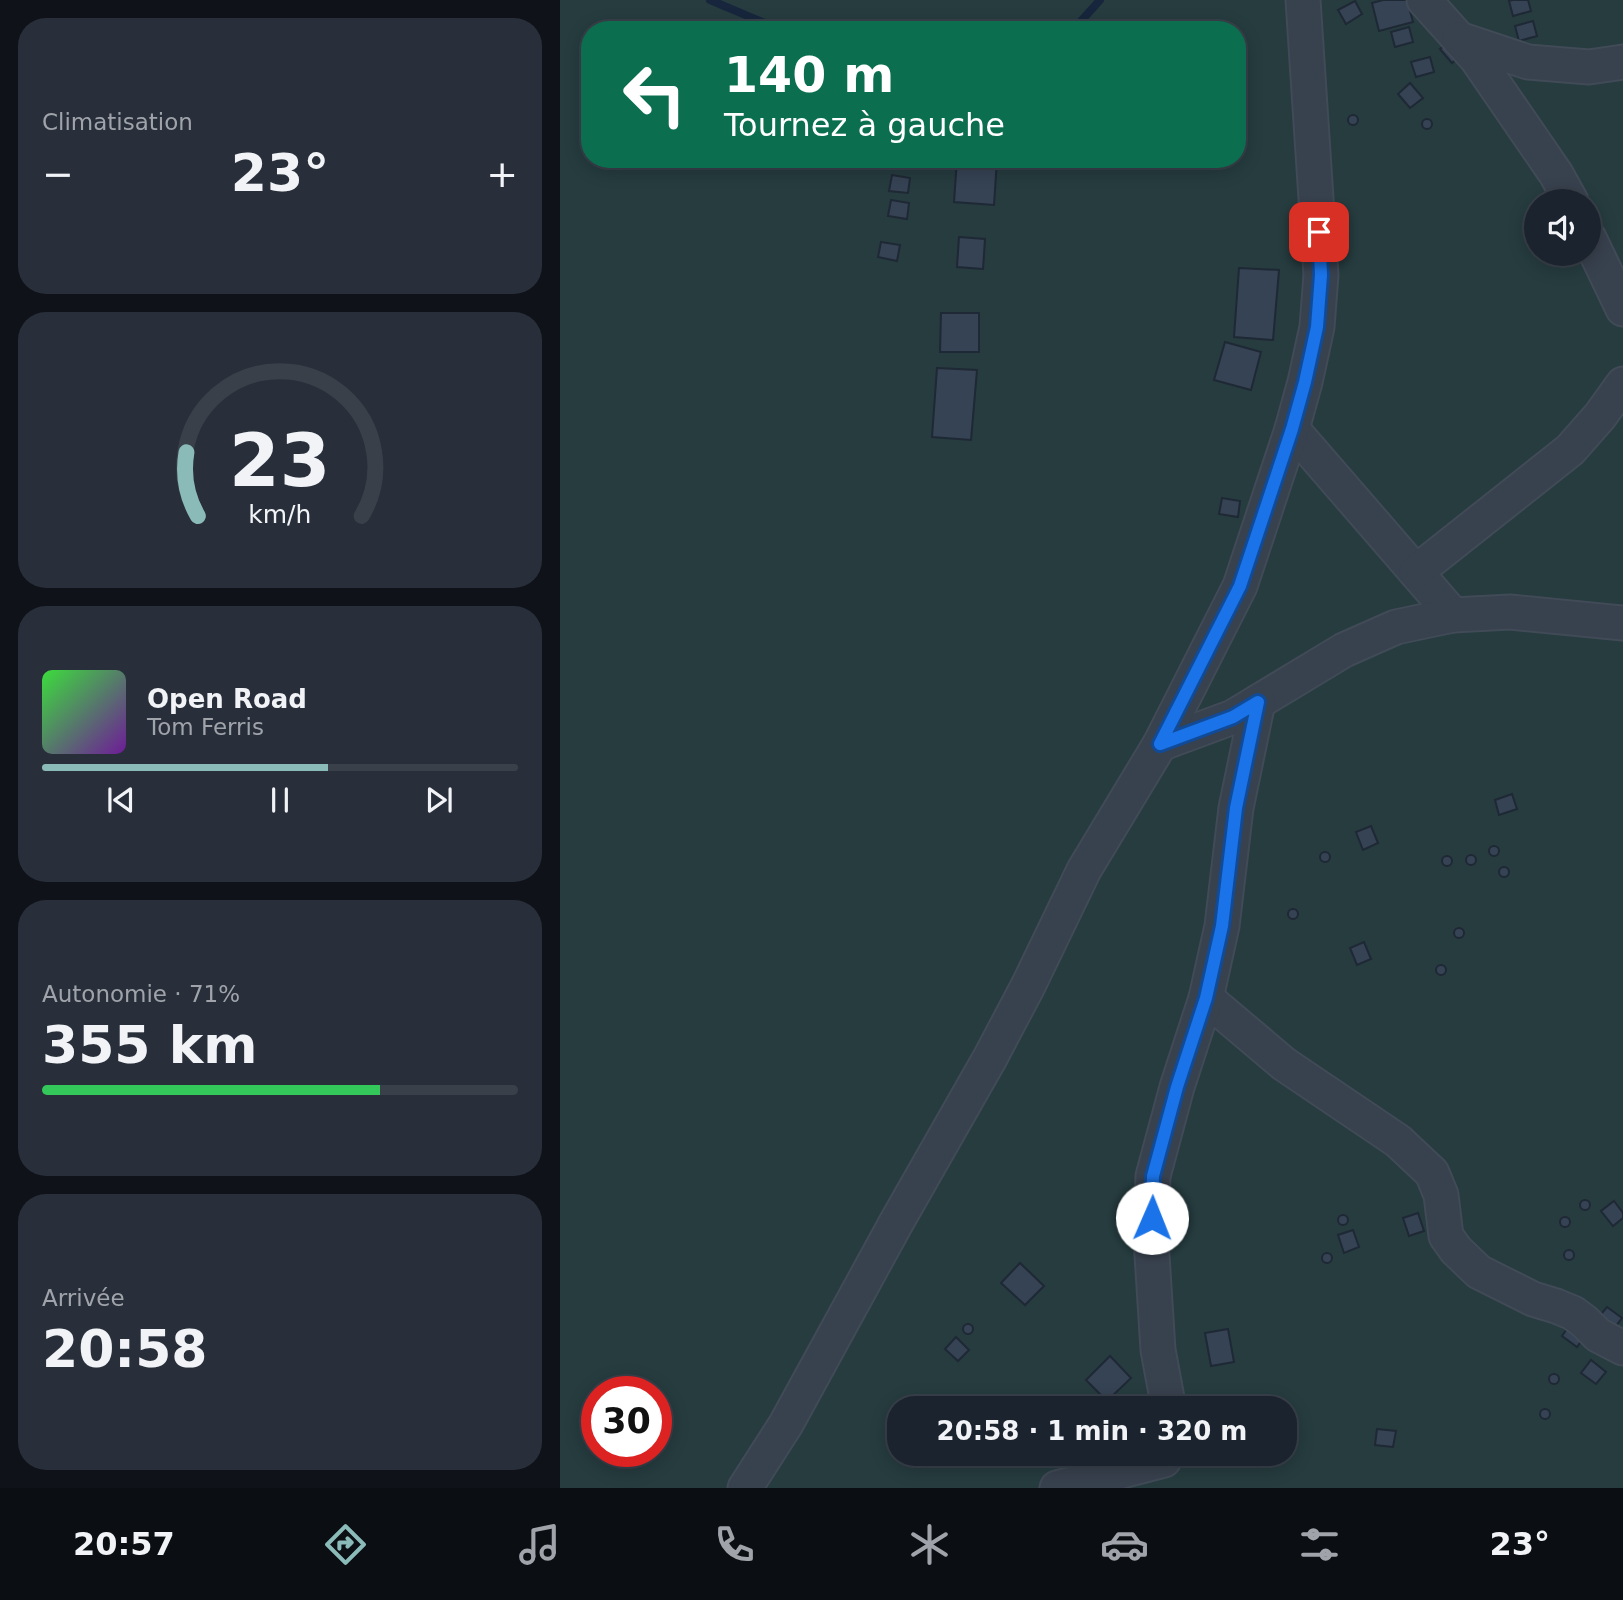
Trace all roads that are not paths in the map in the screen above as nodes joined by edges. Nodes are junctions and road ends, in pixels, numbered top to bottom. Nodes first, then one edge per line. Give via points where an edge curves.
1 (1303, 0) edge
2 (1423, 0) edge
3 (1459, 39) junction
4 (1623, 62) edge
5 (1564, 189) edge
6 (1601, 263) edge
7 (1623, 309) edge
8 (1623, 384) edge
9 (1292, 429) junction
10 (1416, 572) junction
11 (1453, 615) junction
12 (1623, 623) edge
13 (1258, 702) junction
14 (1160, 744) junction
15 (1206, 998) junction
16 (1623, 1348) edge
17 (1167, 1396) edge
18 (1162, 1467) edge
19 (745, 1488) edge
20 (1057, 1488) edge

1 - 9 street via 1321,275 1317,327
2 - 3 street
3 - 4 street via 1528,62 1589,67
3 - 5 street
6 - 7 street
8 - 10 street via 1570,450
9 - 10 street
9 - 14 street via 1240,586
10 - 11 street
11 - 12 street via 1510,612
11 - 13 street via 1396,627 1344,650
13 - 14 street via 1233,717
13 - 15 street
14 - 19 street via 1084,870 990,1058 786,1424
15 - 16 street via 1284,1064 1398,1141 1432,1173 1441,1195 1446,1236 1479,1272 1573,1313 1598,1335
15 - 17 street via 1153,1176 1151,1239 1158,1350
18 - 20 street

